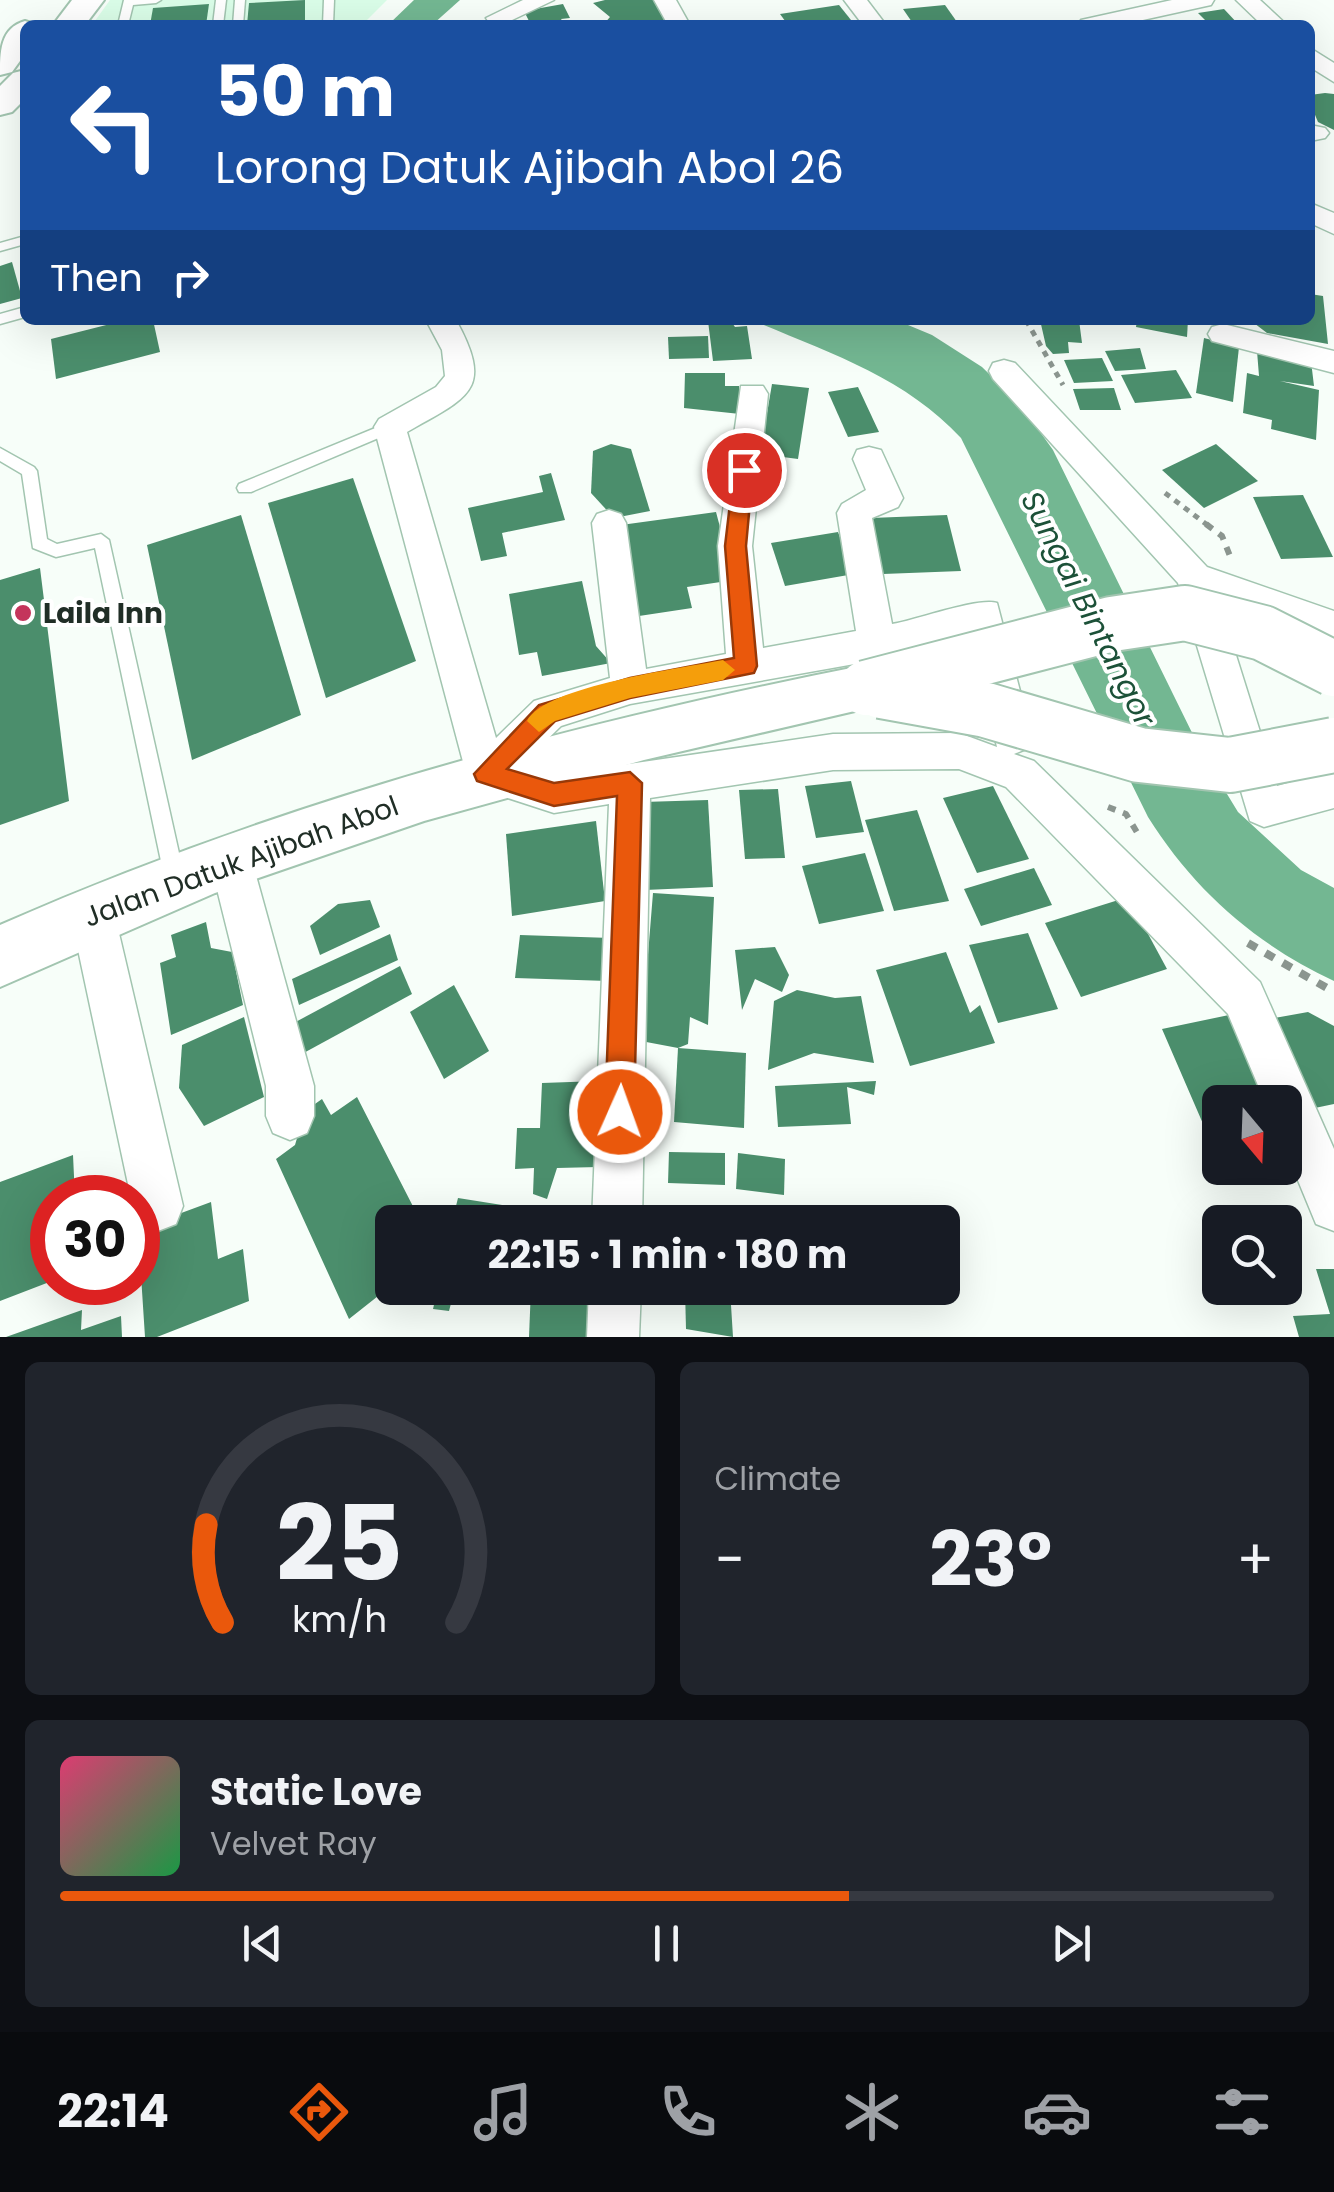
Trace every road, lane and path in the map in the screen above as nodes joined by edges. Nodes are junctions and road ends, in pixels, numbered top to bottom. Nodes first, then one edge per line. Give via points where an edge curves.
1 (88, 0) edge
2 (156, 0) edge
3 (542, 0) edge
4 (1203, 0) edge
5 (1247, 0) edge
6 (73, 20) edge
7 (125, 20) edge
8 (499, 20) edge
9 (1113, 20) edge
10 (1270, 20) edge
11 (20, 38) edge
12 (1315, 58) edge
13 (0, 65) edge
14 (1334, 75) edge
15 (20, 85) edge
16 (0, 105) edge
17 (443, 325) edge
18 (1223, 334) dead end
19 (1334, 362) edge
20 (1004, 371) dead end
21 (752, 394) dead end
22 (390, 426) junction
23 (0, 454) edge
24 (870, 458) dead end
25 (246, 488) dead end
26 (609, 523) dead end
27 (1194, 578) junction
28 (1334, 626) edge
29 (746, 666) junction
30 (872, 666) junction
31 (1334, 669) edge
32 (630, 688) junction
33 (1334, 746) edge
34 (486, 774) junction
35 (1020, 774) junction
36 (630, 783) junction
37 (1334, 790) edge
38 (231, 861) junction
39 (175, 880) junction
40 (92, 912) junction
41 (0, 956) edge
42 (290, 1116) dead end
43 (151, 1175) edge
44 (617, 1205) edge
45 (1334, 1206) edge
46 (614, 1305) edge
47 (613, 1337) edge

1 - 6 main road
2 - 7 lane via 128,2
3 - 8 street via 508,10
4 - 9 street
5 - 10 street
11 - 13 main road
12 - 14 street
15 - 16 main road
17 - 22 street via 461,378 447,395
18 - 19 street
20 - 27 street
21 - 29 street via 735,546
22 - 25 lane
22 - 34 street
23 - 39 lane via 29,471 39,543 56,550 101,540
24 - 30 street via 886,498 854,513
26 - 32 street
27 - 28 street
27 - 37 street via 1264,808
29 - 30 street
29 - 32 street
30 - 31 main road, Jalan Datuk Ajibah Abol, bridge via 1184,613 1263,633
30 - 33 main road, bridge via 986,710 1139,755 1230,765
30 - 34 main road, Jalan Datuk Ajibah Abol
30 - 35 street via 984,614
32 - 34 street via 548,713
34 - 36 street via 554,794
34 - 38 main road, Jalan Datuk Ajibah Abol
35 - 36 street via 959,750 833,752
35 - 45 street via 1244,998
36 - 44 street
38 - 39 main road, Jalan Datuk Ajibah Abol
38 - 42 street via 290,1086
39 - 40 main road, Jalan Datuk Ajibah Abol
40 - 41 main road, Jalan Datuk Ajibah Abol
40 - 43 street
46 - 47 street

